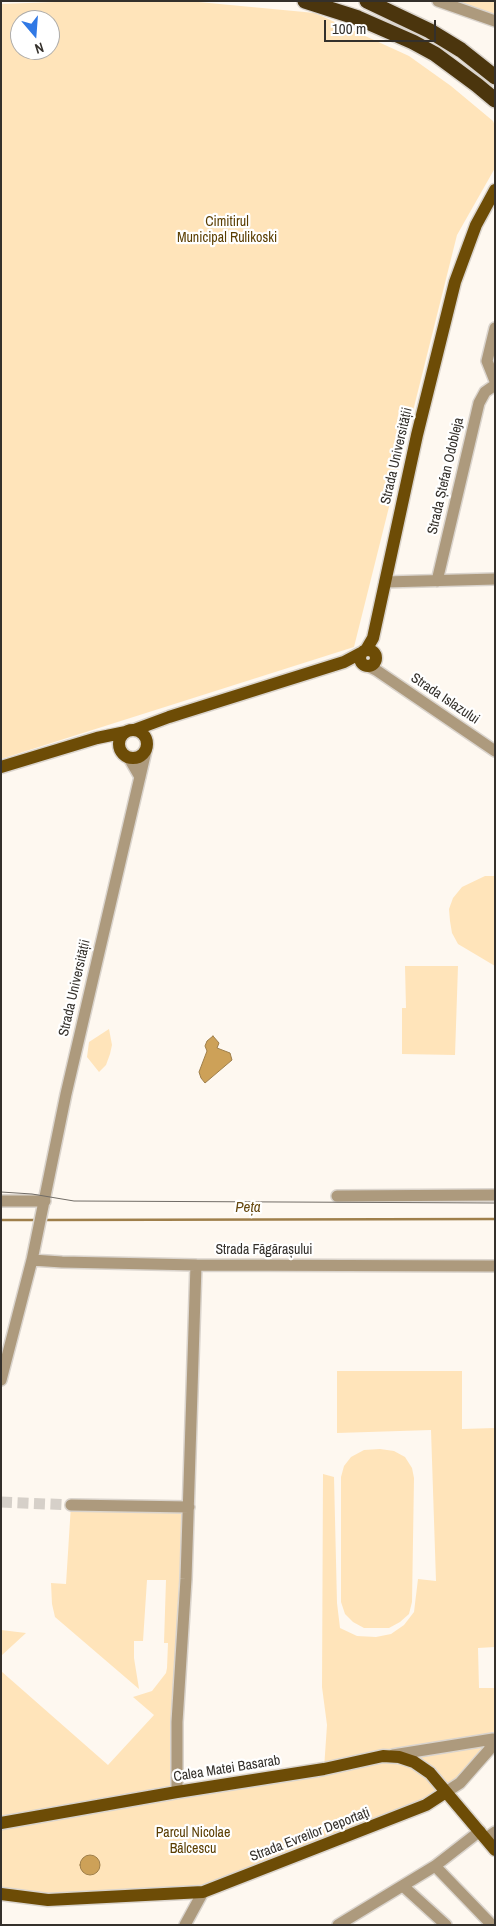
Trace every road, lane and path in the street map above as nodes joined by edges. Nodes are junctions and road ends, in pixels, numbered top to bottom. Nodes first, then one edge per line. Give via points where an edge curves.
1 (305, 1) edge
2 (337, 1) edge
3 (366, 1) edge
4 (389, 1) edge
5 (438, 1) edge
6 (494, 22) edge
7 (495, 64) edge
8 (495, 77) edge
9 (495, 90) edge
10 (495, 100) edge
11 (495, 180) edge
12 (495, 190) edge
13 (455, 282) junction
14 (495, 329) edge
15 (495, 381) edge
16 (495, 385) edge
17 (495, 580) edge
18 (437, 581) junction
19 (385, 582) junction
20 (370, 660) junction
21 (169, 717) junction
22 (130, 731) junction
23 (97, 738) junction
24 (146, 747) junction
25 (495, 751) edge
26 (125, 755) junction
27 (1, 767) edge
28 (140, 777) junction
29 (495, 1195) edge
30 (337, 1196) dead end
31 (1, 1201) edge
32 (45, 1204) junction
33 (32, 1260) junction
34 (196, 1264) junction
35 (495, 1266) edge
36 (1, 1380) edge
37 (71, 1506) tunnel mouth
38 (189, 1507) junction
39 (383, 1756) junction
40 (177, 1792) junction
41 (446, 1792) junction
42 (1, 1823) edge
43 (487, 1834) edge
44 (495, 1850) edge
45 (435, 1866) junction
46 (403, 1886) junction
47 (203, 1892) junction
48 (1, 1894) edge
49 (185, 1925) edge
50 (338, 1925) edge
51 (446, 1925) edge
52 (492, 1925) edge

1 - 10 highway via 358,18 412,42 435,54
2 - 9 highway via 422,37
3 - 8 highway via 430,31
4 - 7 highway via 446,30
5 - 6 street
11 - 13 main road, Strada Universității via 472,222
12 - 13 main road, Strada Universității via 476,225
13 - 19 main road, Strada Universității
14 - 15 street via 487,361
16 - 18 street, Strada Ștefan Odobleja via 485,392 479,403
17 - 18 street
18 - 19 street
19 - 20 main road, Strada Universității
20 - 21 main road via 344,662
20 - 25 street, Strada Islazului
21 - 22 main road
21 - 24 main road, Strada Universității
22 - 23 main road
22 - 24 main road via 143,734
22 - 26 main road via 122,735 119,743
23 - 26 main road
23 - 27 main road
24 - 26 main road via 138,757
24 - 28 street, Strada Universității
26 - 28 street
28 - 32 street, Strada Universității via 66,1094
29 - 30 street
31 - 32 street
32 - 33 street, Strada Universității
33 - 34 street, Strada Făgărașului
33 - 36 street, Strada Universității
34 - 35 street, Strada Făgărașului
34 - 38 street
37 - 38 street
38 - 40 street via 177,1722
39 - 40 main road, Calea Matei Basarab via 324,1769
39 - 41 main road, Calea Matei Basarab via 414,1762 430,1773
39 - 41 street via 493,1740 490,1750 460,1783
40 - 42 main road, Calea Matei Basarab
41 - 43 main road, Calea Matei Basarab
41 - 47 main road, Strada Evreilor Deportaţi via 426,1805
43 - 44 main road, Calea Matei Basarab
43 - 45 street
45 - 46 street
45 - 52 street
46 - 50 street
46 - 51 street
47 - 48 main road, Strada Evreilor Deportaţi via 48,1900
47 - 49 street

